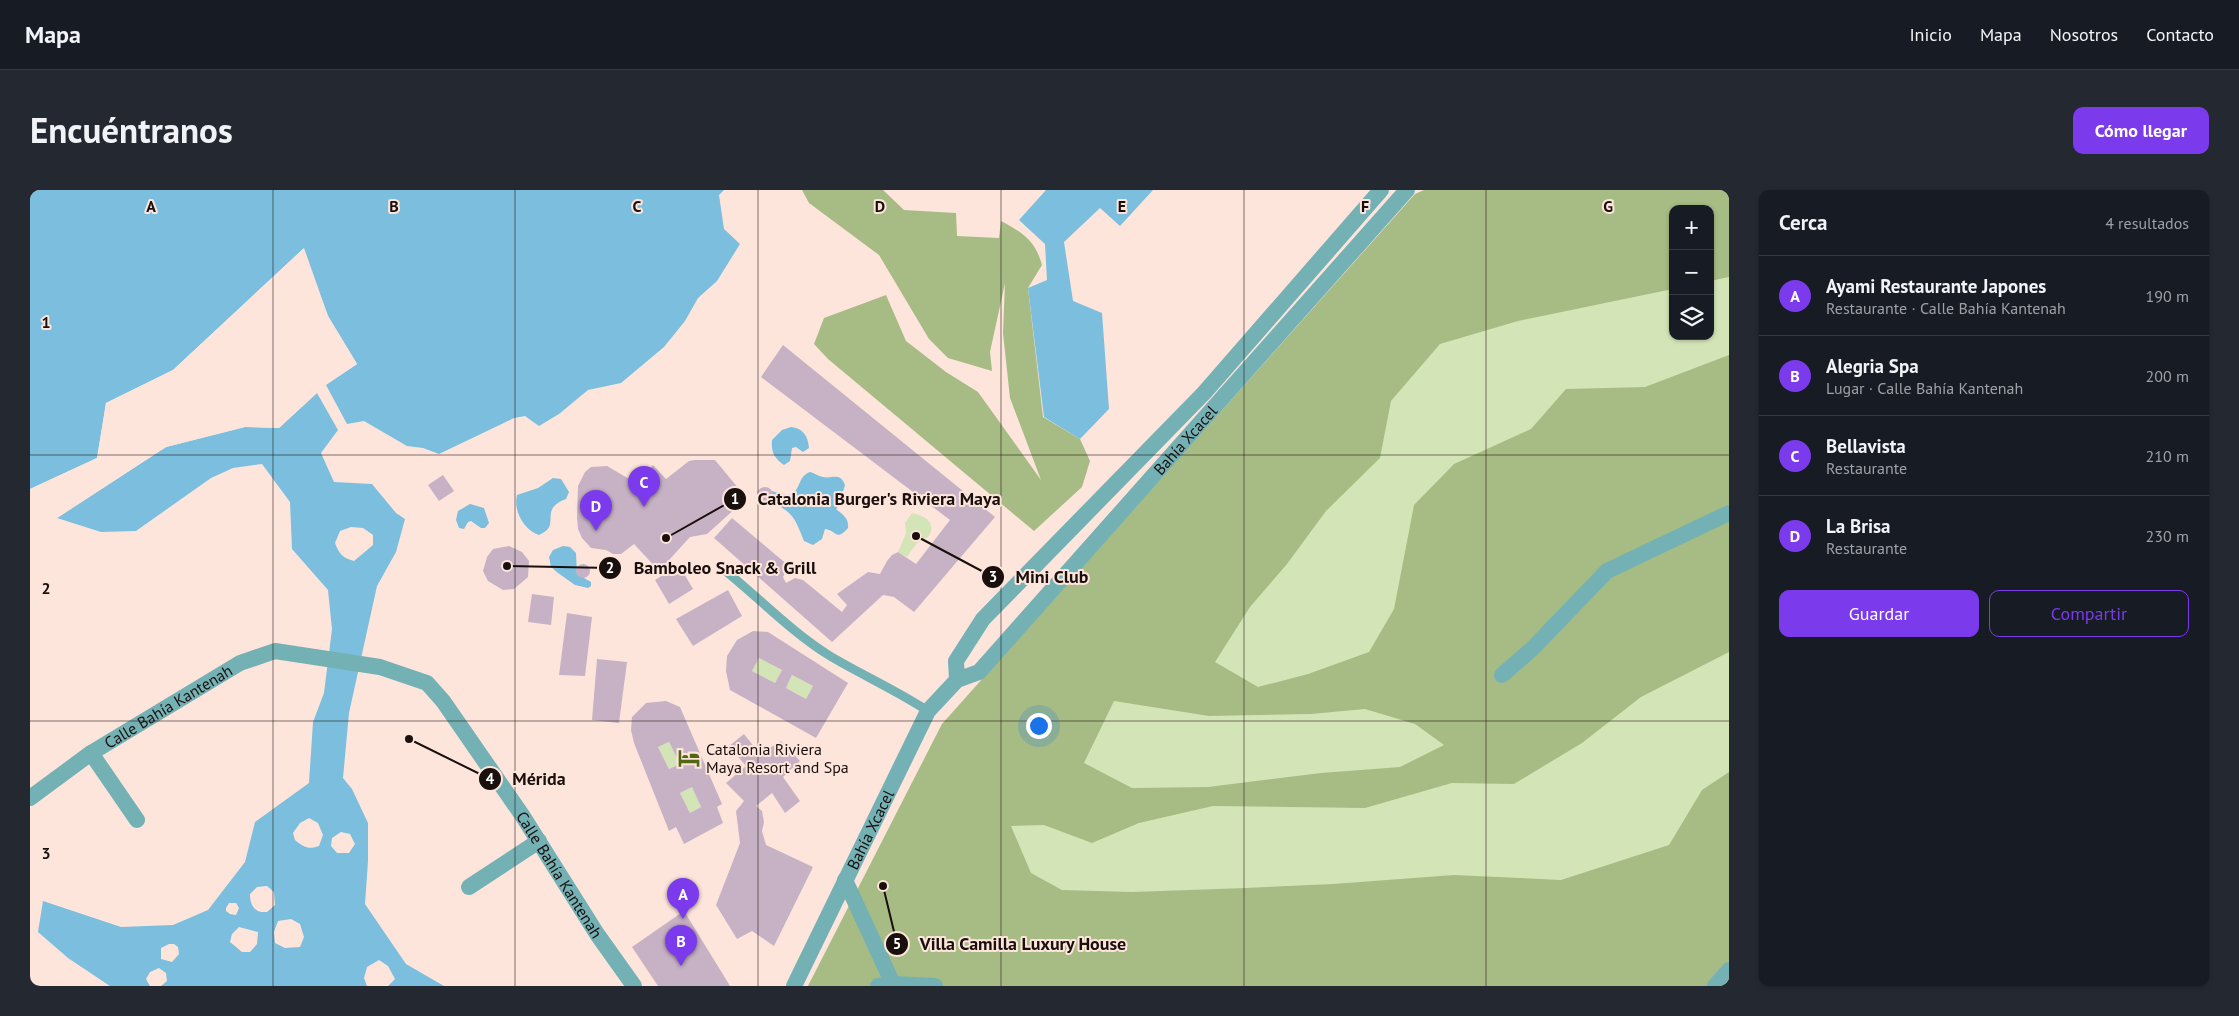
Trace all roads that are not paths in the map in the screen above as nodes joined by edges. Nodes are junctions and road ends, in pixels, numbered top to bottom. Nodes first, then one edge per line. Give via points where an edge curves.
1 (1380, 190) edge
2 (1408, 190) edge
3 (1729, 513) edge
4 (728, 573) dead end
5 (1502, 675) dead end
6 (957, 680) junction
7 (928, 711) junction
8 (91, 753) junction
9 (30, 798) edge
10 (137, 820) dead end
11 (539, 841) junction
12 (845, 880) junction
13 (468, 887) dead end
14 (1729, 970) edge
15 (885, 985) edge
16 (634, 986) edge
17 (794, 986) edge
18 (935, 986) edge
19 (1715, 986) edge

1 - 6 street, Bahía Xcacel via 1204,393 983,619 956,661
2 - 6 street, Bahía Xcacel via 979,672
3 - 5 street via 1607,571 1532,649
4 - 7 lane via 811,643
6 - 7 street, Bahía Xcacel
7 - 12 street, Bahía Xcacel
8 - 9 street, Calle Bahía Kantenah
8 - 10 street
8 - 11 street, Calle Bahía Kantenah via 240,663 275,651 380,667 427,683 443,701
11 - 13 street
11 - 16 street, Calle Bahía Kantenah
12 - 15 street
12 - 17 street, Bahía Xcacel
14 - 19 street
15 - 18 street

